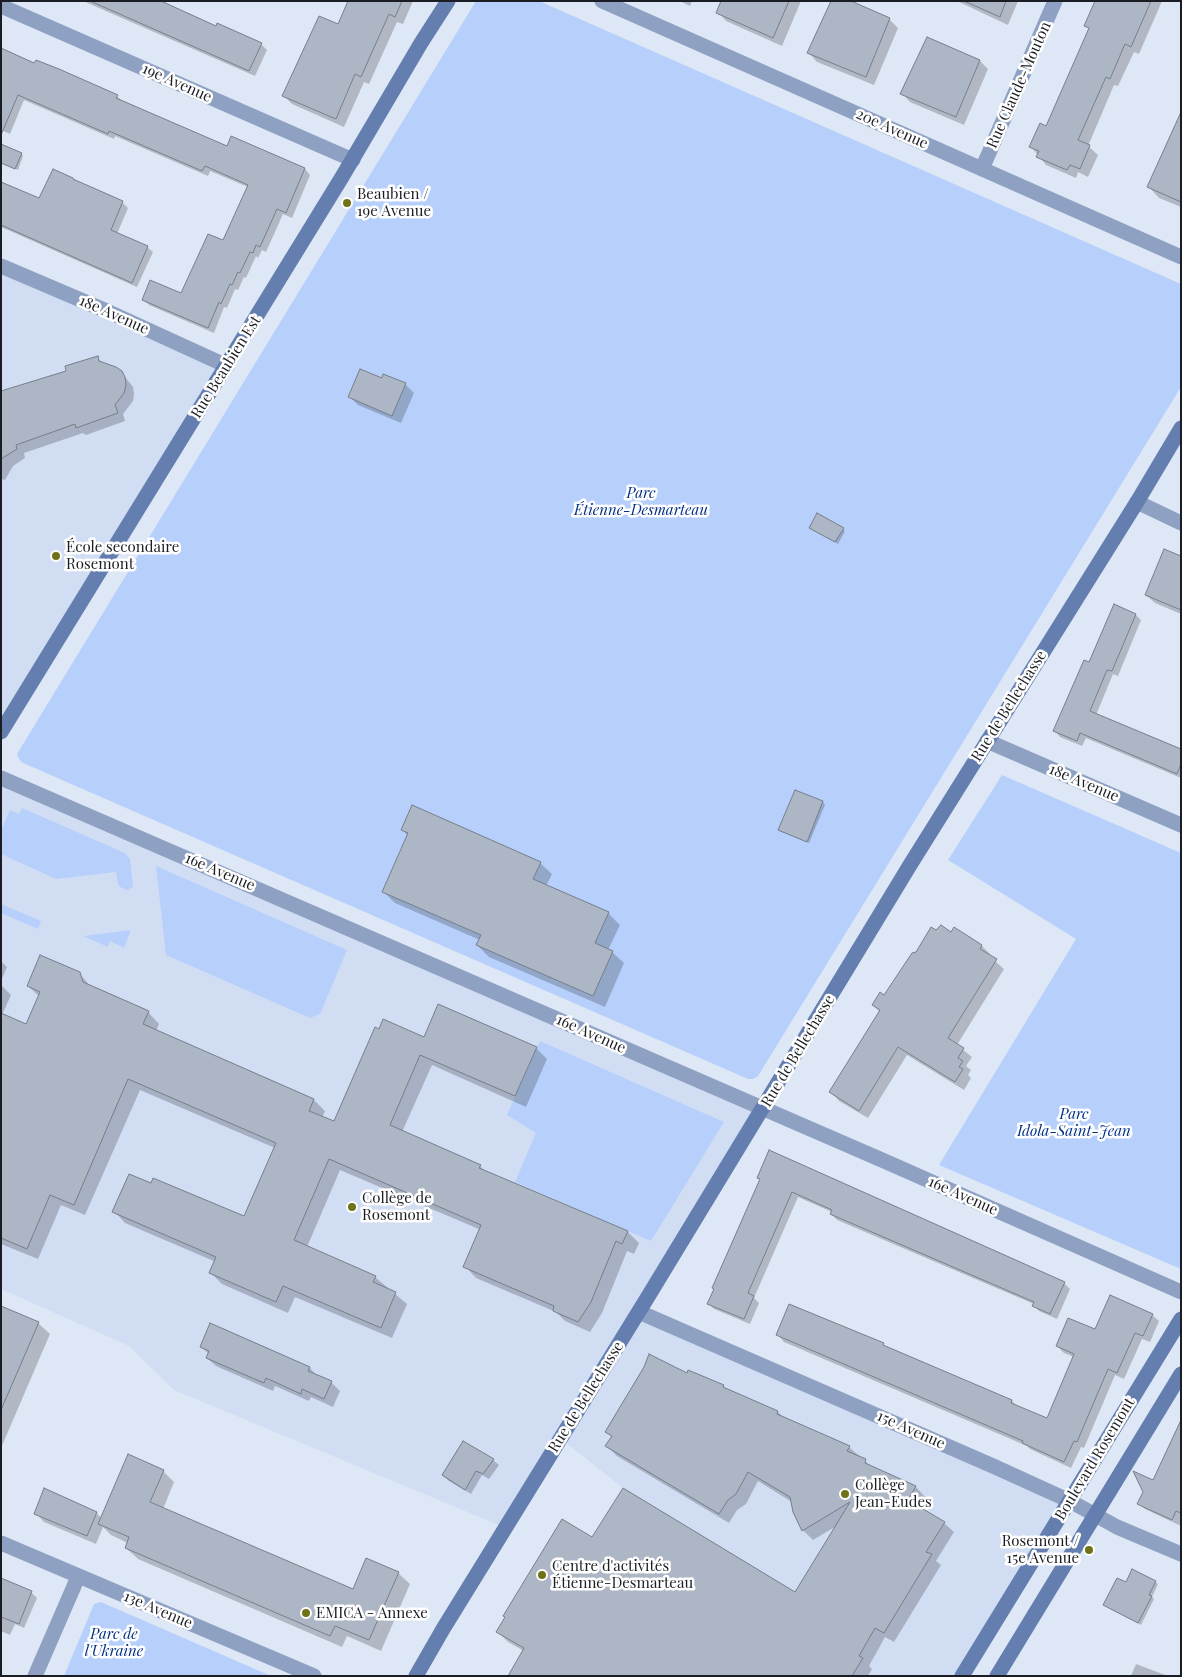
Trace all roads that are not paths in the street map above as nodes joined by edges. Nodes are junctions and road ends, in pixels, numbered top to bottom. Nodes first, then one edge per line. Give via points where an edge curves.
1 (448, 1) edge
2 (602, 1) edge
3 (1055, 1) edge
4 (1, 6) edge
5 (353, 160) junction
6 (982, 169) junction
7 (1181, 257) edge
8 (1, 266) edge
9 (227, 366) junction
10 (1181, 428) edge
11 (1136, 502) junction
12 (1181, 523) edge
13 (1, 732) edge
14 (987, 741) junction
15 (1, 778) edge
16 (1181, 825) edge
17 (762, 1110) junction
18 (1181, 1292) edge
19 (639, 1312) junction
20 (1181, 1320) edge
21 (1181, 1374) edge
22 (1070, 1500) junction
23 (1095, 1514) junction
24 (1, 1543) edge
25 (1181, 1554) edge
26 (78, 1577) junction
27 (965, 1675) edge
28 (36, 1676) edge
29 (314, 1676) edge
30 (416, 1676) edge
31 (997, 1676) edge

1 - 5 street, Rue Beaubien Est
2 - 6 street, 20e Avenue
3 - 6 street, Rue Claude-Mouton
4 - 5 street, 19e Avenue
5 - 9 street, Rue Beaubien Est
6 - 7 street, 20e Avenue
8 - 9 street, 18e Avenue
9 - 13 street, Rue Beaubien Est
10 - 11 street, Rue de Bellechasse
11 - 12 street
11 - 14 street, Rue de Bellechasse
14 - 16 street, 18e Avenue
14 - 17 street, Rue de Bellechasse
15 - 17 street, 16e Avenue
17 - 18 street, 16e Avenue
17 - 19 street, Rue de Bellechasse
19 - 22 street, 15e Avenue
19 - 30 street, Rue de Bellechasse
20 - 22 street, Boulevard Rosemont
21 - 23 street, Boulevard Rosemont
22 - 23 street, 15e Avenue
22 - 27 street, Boulevard Rosemont
23 - 25 street, 15e Avenue via 1117,1527
23 - 31 street, Boulevard Rosemont
24 - 26 street, 13e Avenue
26 - 28 street
26 - 29 street, 13e Avenue

